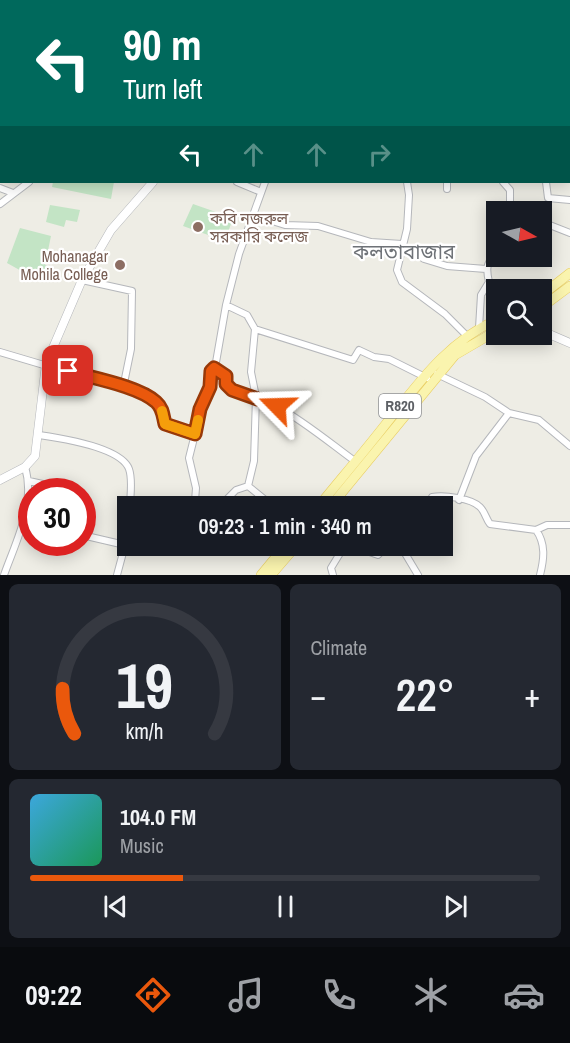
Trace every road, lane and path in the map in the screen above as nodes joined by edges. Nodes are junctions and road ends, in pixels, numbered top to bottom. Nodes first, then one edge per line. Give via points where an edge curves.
1 (27, 183) edge
2 (239, 183) edge
3 (265, 183) edge
4 (407, 183) edge
5 (447, 183) edge
6 (504, 183) edge
7 (546, 183) edge
8 (146, 185) edge
9 (0, 188) edge
10 (447, 189) dead end
11 (261, 192) junction
12 (13, 194) junction
13 (570, 200) edge
14 (510, 201) edge
15 (0, 204) edge
16 (253, 215) junction
17 (552, 226) edge
18 (570, 233) edge
19 (402, 244) junction
20 (486, 269) joint
21 (570, 273) edge
22 (82, 280) junction
23 (570, 286) edge
24 (552, 287) edge
25 (552, 300) edge
26 (226, 305) junction
27 (486, 325) edge
28 (479, 328) junction
29 (255, 329) junction
30 (466, 335) junction
31 (552, 335) edge
32 (486, 337) edge
33 (570, 343) edge
34 (0, 352) edge
35 (46, 364) junction
36 (214, 368) junction
37 (431, 377) junction
38 (123, 388) junction
39 (256, 397) junction
40 (508, 413) junction
41 (195, 434) junction
42 (39, 435) junction
43 (570, 446) edge
44 (356, 462) junction
45 (25, 468) junction
46 (28, 478) edge
47 (0, 480) edge
48 (248, 486) junction
49 (130, 496) edge
50 (195, 496) edge
51 (230, 496) edge
52 (260, 496) edge
53 (327, 496) edge
54 (339, 496) edge
55 (453, 498) edge
56 (459, 500) junction
57 (570, 525) edge
58 (536, 530) junction
59 (18, 536) edge
60 (96, 538) edge
61 (117, 543) edge
62 (123, 556) edge
63 (279, 556) edge
64 (282, 556) edge
65 (336, 556) edge
66 (408, 556) edge
67 (4, 575) edge
68 (117, 575) edge
69 (261, 575) edge
70 (271, 575) edge
71 (333, 575) edge
72 (418, 575) edge
73 (540, 575) edge

1 - 12 street
2 - 11 street
3 - 11 street
4 - 19 street via 409,210
5 - 10 street
6 - 14 street via 510,190
7 - 13 street via 548,198
8 - 22 street via 111,230
9 - 12 street
11 - 16 street
12 - 15 street
16 - 19 street via 285,225 318,226 371,242
16 - 26 street
17 - 18 street
19 - 20 street via 424,260
19 - 30 street via 396,270 402,282
20 - 28 street via 489,282 481,295
21 - 24 main road
22 - 35 street
22 - 38 street via 132,291 131,349
23 - 25 main road
26 - 29 street via 247,315
26 - 36 street
27 - 28 main road, R820
28 - 30 main road, R820
29 - 37 street via 353,360 359,350
29 - 39 street via 251,372
30 - 37 main road, R820
31 - 33 street
32 - 37 main road, R820 via 455,355
34 - 35 street
35 - 38 street
35 - 42 street
36 - 39 street via 226,376 226,384 232,390
36 - 41 street
37 - 40 street via 493,401
37 - 44 main road, R820
37 - 54 main road, R820
38 - 41 street via 156,401 165,424
39 - 44 street via 294,417
39 - 48 street via 254,461
40 - 43 street via 539,420
40 - 56 street via 476,456
41 - 50 street via 189,458
42 - 45 street via 35,456
42 - 49 street via 103,449 125,463
44 - 53 main road, R820
45 - 46 street
45 - 47 street
48 - 51 street
48 - 52 street
55 - 56 street
56 - 58 street via 481,508 490,524
57 - 58 street via 547,525
58 - 73 street via 544,556
59 - 67 street
60 - 61 street
62 - 68 street
63 - 69 main road
64 - 70 main road
65 - 71 street
66 - 72 street

